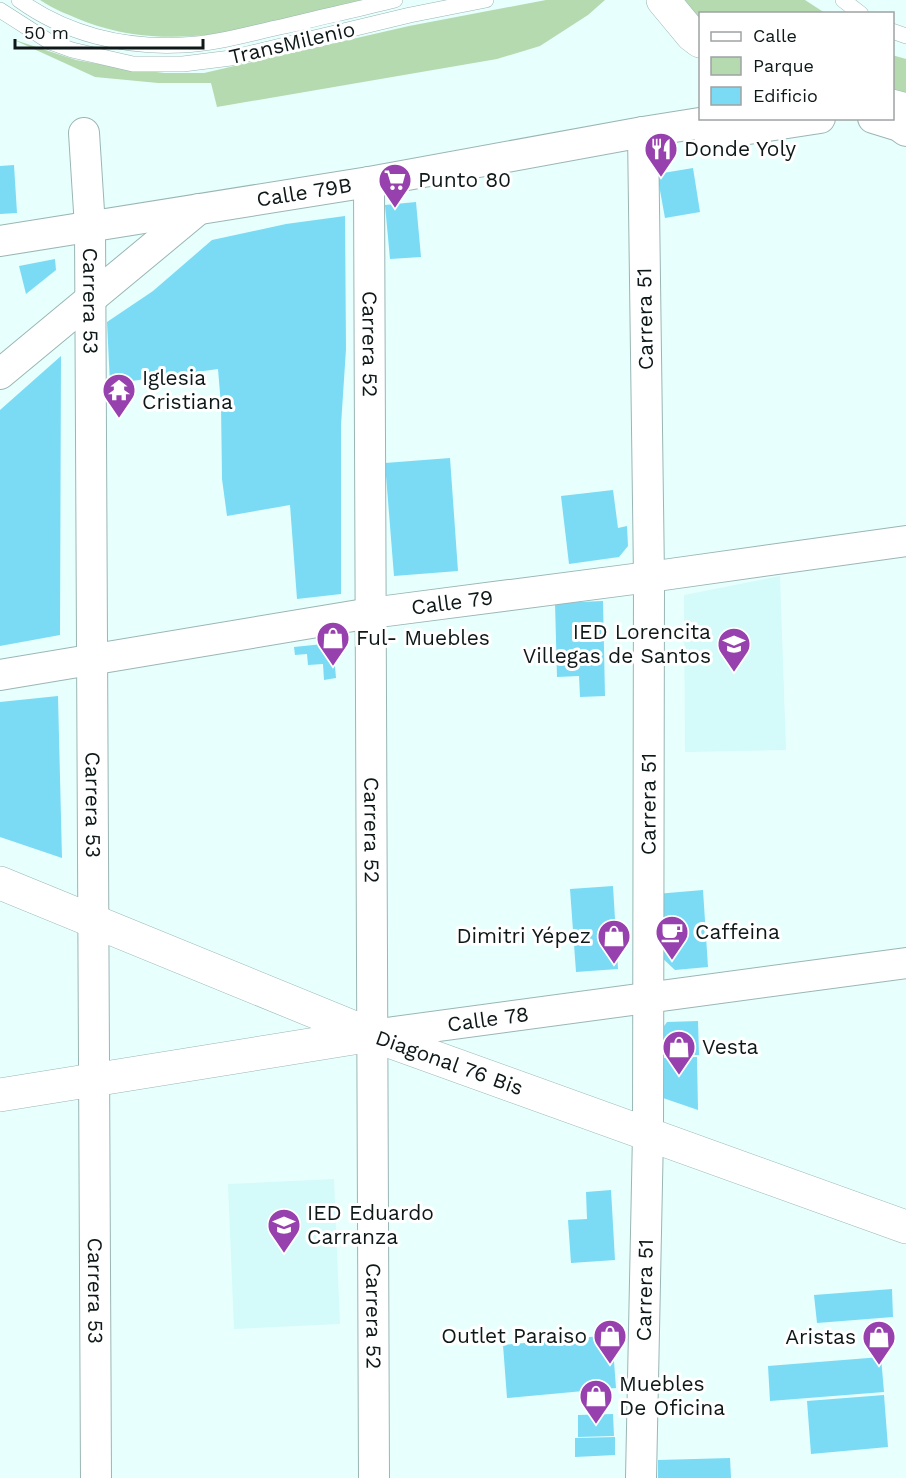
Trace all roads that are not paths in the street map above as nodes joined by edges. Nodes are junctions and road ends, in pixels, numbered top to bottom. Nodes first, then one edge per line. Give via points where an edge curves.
1 (19, 0) edge
2 (395, 0) edge
3 (486, 0) edge
4 (663, 0) edge
5 (844, 0) edge
6 (0, 10) edge
7 (859, 12) edge
8 (699, 40) edge
9 (718, 120) edge
10 (807, 120) edge
11 (880, 120) edge
12 (906, 131) edge
13 (643, 132) junction
14 (84, 133) dead end
15 (369, 182) junction
16 (199, 209) junction
17 (90, 227) junction
18 (0, 241) edge
19 (90, 300) junction
20 (0, 374) edge
21 (906, 541) edge
22 (649, 577) junction
23 (371, 613) junction
24 (92, 661) junction
25 (0, 675) edge
26 (0, 883) edge
27 (93, 921) junction
28 (906, 963) edge
29 (647, 998) junction
30 (372, 1035) junction
31 (94, 1079) junction
32 (0, 1095) edge
33 (648, 1134) junction
34 (906, 1227) edge
35 (96, 1478) edge
36 (374, 1478) edge
37 (641, 1478) edge

1 - 2 lane, TransMilenio via 39,15 82,34 137,45 183,45 226,39
3 - 6 lane, TransMilenio via 231,58 183,64 133,64 72,50 50,42
4 - 8 main road
5 - 7 lane
9 - 13 street, Calle 79B
10 - 13 street, Calle 79B via 696,137
11 - 12 street
13 - 15 street, Calle 79B
13 - 22 street, Carrera 51
14 - 17 street, Carrera 53
15 - 16 street, Calle 79B
15 - 23 street, Carrera 52
16 - 17 street, Calle 79B
16 - 19 street
17 - 18 street, Calle 79B
17 - 19 street, Carrera 53
19 - 20 street
19 - 24 street, Carrera 53
21 - 22 street, Calle 79
22 - 23 street, Calle 79
22 - 29 street, Carrera 51
23 - 24 street, Calle 79
23 - 30 street, Carrera 52
24 - 25 street, Calle 79
24 - 27 street, Carrera 53
26 - 27 main road, Diagonal 76 Bis
27 - 30 main road, Diagonal 76 Bis
27 - 31 street, Carrera 53
28 - 29 street, Calle 78
29 - 30 street, Calle 78
29 - 33 street, Carrera 51
30 - 31 main road, Calle 78
30 - 33 main road, Diagonal 76 Bis
30 - 36 street, Carrera 52
31 - 32 main road, Calle 78
31 - 35 street, Carrera 53
33 - 34 main road, Diagonal 76 Bis
33 - 37 street, Carrera 51

